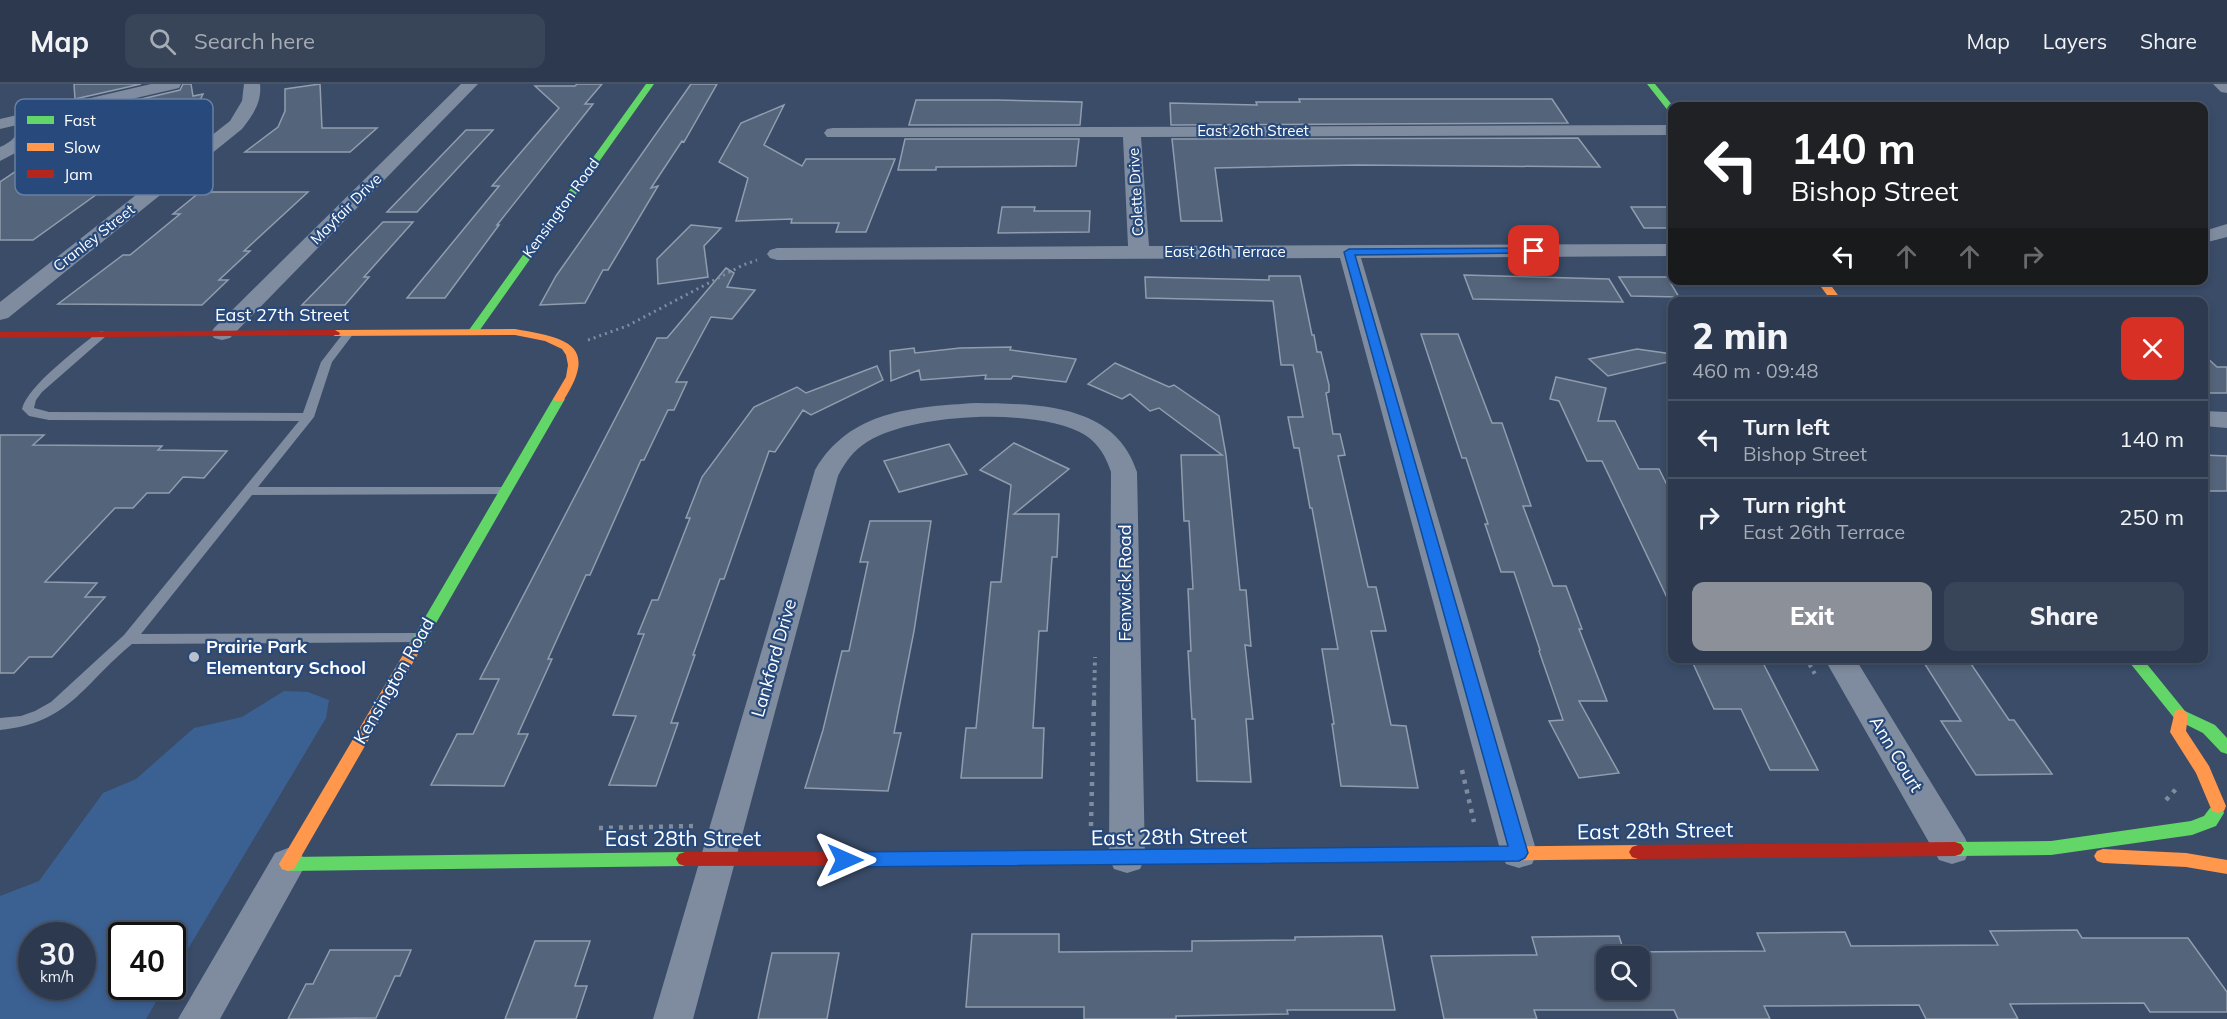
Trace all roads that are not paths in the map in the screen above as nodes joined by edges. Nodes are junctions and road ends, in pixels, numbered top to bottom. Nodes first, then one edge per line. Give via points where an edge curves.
1 (173, 84) edge
2 (252, 84) edge
3 (470, 84) edge
4 (650, 84) edge
5 (1651, 84) edge
6 (2221, 84) edge
7 (2227, 88) edge
8 (109, 99) edge
9 (1668, 105) edge
10 (15, 121) edge
11 (0, 124) edge
12 (1668, 130) edge
13 (1132, 132) junction
14 (833, 133) dead end
15 (213, 144) edge
16 (15, 145) edge
17 (0, 155) edge
18 (148, 195) edge
19 (2227, 230) edge
20 (2208, 236) edge
21 (1668, 250) edge
22 (1349, 252) junction
23 (1139, 253) junction
24 (777, 254) road end
25 (1825, 285) edge
26 (1834, 297) edge
27 (0, 313) edge
28 (473, 332) junction
29 (222, 333) junction
30 (349, 333) junction
31 (102, 334) junction
32 (0, 335) edge
33 (561, 344) joint
34 (986, 412) joint
35 (308, 417) junction
36 (2208, 419) edge
37 (2227, 420) edge
38 (248, 491) junction
39 (505, 491) junction
40 (419, 638) junction
41 (129, 639) junction
42 (1842, 663) edge
43 (2137, 663) edge
44 (2180, 715) junction
45 (0, 724) edge
46 (2227, 748) edge
47 (2220, 806) edge
48 (2218, 828) dead end
49 (2050, 848) junction
50 (1952, 849) junction
51 (1519, 853) junction
52 (1127, 858) junction
53 (718, 859) junction
54 (288, 864) junction
55 (2227, 867) edge
56 (198, 1019) edge
57 (673, 1019) edge

1 - 8 street
2 - 15 street, Cranley Street via 254,92 249,107
3 - 29 street, Mayfair Drive
4 - 28 street, Kensington Road
5 - 9 street
6 - 7 street
10 - 11 street
12 - 13 street, East 26th Street
13 - 14 street, East 26th Street
13 - 23 street, Colette Drive
16 - 17 street
18 - 27 street, Cranley Street
19 - 20 street
21 - 22 street, East 26th Terrace
22 - 23 street, East 26th Terrace
22 - 51 street
23 - 24 street, East 26th Terrace
25 - 26 street
28 - 30 street, East 27th Street
28 - 33 street, East 27th Street via 532,334
29 - 30 street, East 27th Street
29 - 31 street, East 27th Street
30 - 35 lane via 327,362
31 - 32 street, East 27th Street
31 - 35 lane via 38,390 28,409 49,416
33 - 39 street, Kensington Road via 573,357 572,377
34 - 52 street, Fenwick Road via 1033,412 1075,421 1101,436 1120,456 1124,472
34 - 53 street, Lankford Drive via 932,412 882,424 861,434 832,462
35 - 38 lane
36 - 37 street
38 - 39 lane
38 - 41 lane
39 - 40 street, Kensington Road
40 - 41 lane
40 - 54 street, Kensington Road
41 - 45 lane via 110,651 60,705 33,719
42 - 50 street, Ann Court
43 - 44 street
44 - 46 street via 2209,729
44 - 47 street via 2178,732
47 - 48 street
47 - 49 street, East 28th Street via 2210,821 2192,828
49 - 50 street, East 28th Street
49 - 55 street, East 28th Street via 2094,856 2186,860
50 - 51 street, East 28th Street
51 - 52 street, East 28th Street
52 - 53 street, East 28th Street
53 - 54 street, East 28th Street
53 - 57 street, Lankford Drive
54 - 56 street, Kensington Road

